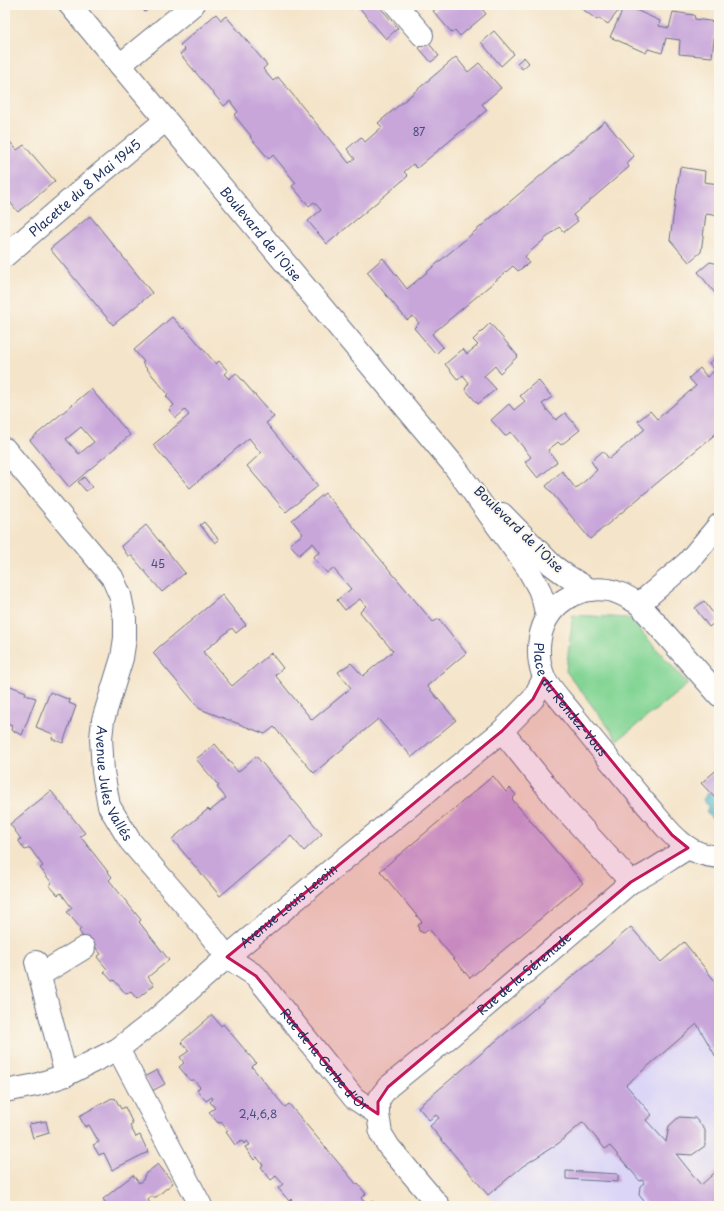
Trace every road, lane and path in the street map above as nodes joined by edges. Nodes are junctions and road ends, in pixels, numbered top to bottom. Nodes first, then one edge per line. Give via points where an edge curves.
1 (70, 5) edge
2 (193, 5) edge
3 (396, 5) edge
4 (422, 35) dead end
5 (120, 64) junction
6 (166, 120) junction
7 (5, 256) edge
8 (5, 449) edge
9 (452, 463) junction
10 (719, 525) edge
11 (590, 590) junction
12 (639, 604) junction
13 (547, 617) junction
14 (544, 678) junction
15 (719, 695) edge
16 (502, 731) junction
17 (688, 848) junction
18 (719, 857) edge
19 (631, 882) junction
20 (84, 948) dead end
21 (227, 957) junction
22 (118, 1049) junction
23 (66, 1075) junction
24 (5, 1091) edge
25 (378, 1114) junction
26 (201, 1206) edge
27 (439, 1206) edge

1 - 5 street, Boulevard de l'Oise
2 - 5 street
3 - 4 street
5 - 6 street, Boulevard de l'Oise
6 - 7 street, Placette du 8 Mai 1945
6 - 9 street, Boulevard de l'Oise
8 - 21 street, Avenue Jules Vallés via 112,577 120,595 126,638 103,720 101,738 103,772 110,806 130,841
9 - 11 street, Boulevard de l'Oise via 552,565
9 - 13 street, Boulevard de l'Oise via 526,567 539,589
10 - 12 street via 688,562
11 - 12 street, Place du Rendez-Vous via 616,592
11 - 13 street, Place du Rendez-Vous via 566,598
12 - 15 street, Place du Rendez-Vous
13 - 14 street, Place du Rendez-Vous via 539,644
14 - 16 street, Avenue Louis Lecoin via 533,699
14 - 17 street, Place du Rendez-Vous via 672,835
16 - 19 street via 563,807
16 - 21 street, Avenue Louis Lecoin
17 - 18 street, Place du Rendez-Vous
17 - 19 street, Rue de la Sérenade
19 - 25 street, Rue de la Sérenade via 388,1087 378,1102
20 - 23 street via 38,968
21 - 22 street, Avenue Louis Lecoin
21 - 25 street, Rue de la Gerbe d'Or via 256,976 354,1098
22 - 23 street, Avenue Louis Lecoin
22 - 26 street
23 - 24 street, Avenue Louis Lecoin via 36,1085
25 - 27 street, Rue de la Gerbe d'Or via 381,1134

